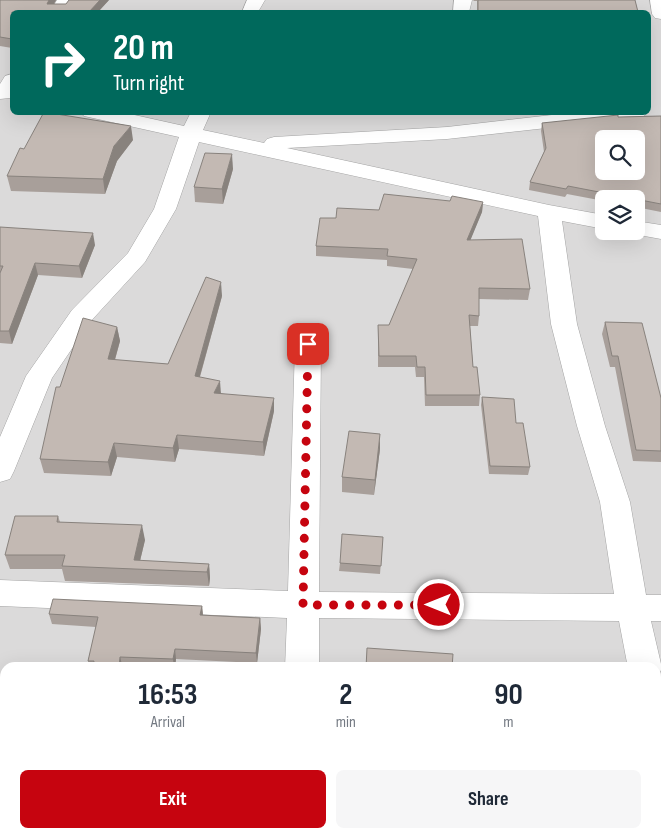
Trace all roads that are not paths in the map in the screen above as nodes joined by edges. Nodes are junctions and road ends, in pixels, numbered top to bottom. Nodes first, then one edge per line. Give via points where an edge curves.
1 (658, 0) edge
2 (661, 14) edge
3 (120, 115) edge
4 (449, 115) edge
5 (611, 115) edge
6 (196, 123) edge
7 (447, 133) junction
8 (240, 145) junction
9 (549, 212) junction
10 (595, 220) edge
11 (645, 229) edge
12 (661, 232) edge
13 (308, 344) dead end
14 (0, 470) edge
15 (0, 593) edge
16 (303, 605) junction
17 (646, 607) edge
18 (302, 662) edge
19 (645, 662) edge

1 - 2 street
3 - 6 street
4 - 7 street
5 - 7 street
6 - 8 street
6 - 14 street via 165,209 137,257 81,316 39,376
7 - 8 street
8 - 9 street
9 - 10 street
9 - 17 street via 564,324 590,426
11 - 12 street
13 - 16 street
15 - 16 street
16 - 17 street
16 - 18 street
17 - 19 street

